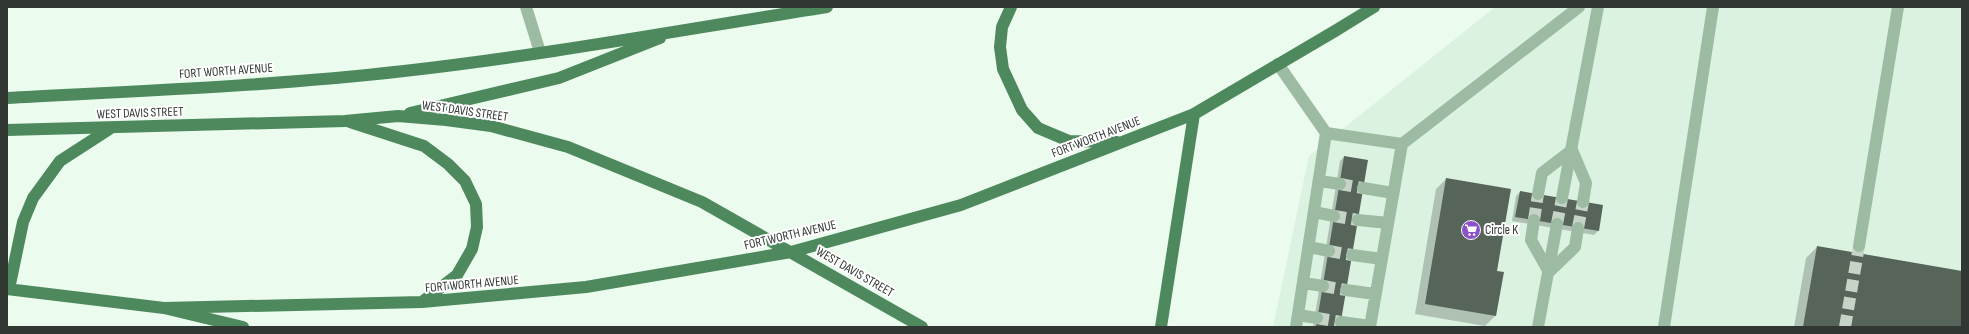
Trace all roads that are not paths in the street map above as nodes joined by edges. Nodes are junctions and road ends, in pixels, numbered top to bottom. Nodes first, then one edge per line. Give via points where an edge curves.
1 (526, 7) edge
2 (827, 7) edge
3 (1011, 7) edge
4 (1374, 7) edge
5 (1579, 7) edge
6 (1598, 7) edge
7 (1713, 7) edge
8 (1898, 7) edge
9 (682, 30) junction
10 (540, 52) junction
11 (1278, 64) junction
12 (7, 98) edge
13 (1194, 114) junction
14 (398, 116) junction
15 (345, 121) junction
16 (111, 128) junction
17 (7, 130) edge
18 (1326, 133) junction
19 (1124, 142) junction
20 (1402, 144) junction
21 (1572, 150) junction
22 (1319, 181) junction
23 (1340, 184) tunnel mouth
24 (1363, 188) tunnel mouth
25 (1393, 193) junction
26 (1538, 194) tunnel mouth
27 (1562, 198) tunnel mouth
28 (1583, 202) tunnel mouth
29 (1314, 212) junction
30 (1334, 216) tunnel mouth
31 (1358, 220) tunnel mouth
32 (1534, 220) tunnel mouth
33 (1388, 224) junction
34 (1558, 224) tunnel mouth
35 (1578, 228) tunnel mouth
36 (1859, 246) tunnel mouth
37 (1309, 247) junction
38 (1329, 251) tunnel mouth
39 (791, 252) junction
40 (1352, 255) tunnel mouth
41 (1382, 259) junction
42 (1549, 272) junction
43 (1303, 283) junction
44 (1323, 286) tunnel mouth
45 (1346, 290) tunnel mouth
46 (8, 292) edge
47 (1375, 294) junction
48 (422, 302) junction
49 (164, 308) junction
50 (1317, 318) tunnel mouth
51 (1297, 321) edge
52 (1341, 322) tunnel mouth
53 (917, 325) edge
54 (244, 327) edge
55 (1161, 327) edge
56 (1370, 327) edge
57 (1538, 327) edge
58 (1664, 327) edge

1 - 10 lane
2 - 9 main road, FORT WORTH AVENUE
3 - 19 main road via 1002,27 1002,62 1022,110 1038,128 1069,141
4 - 11 main road, FORT WORTH AVENUE
5 - 20 lane
6 - 21 lane
7 - 58 lane
8 - 36 lane
9 - 10 main road, FORT WORTH AVENUE
9 - 14 main road via 559,78
10 - 12 main road, FORT WORTH AVENUE via 404,71 249,84
11 - 13 main road, FORT WORTH AVENUE
11 - 18 lane
13 - 19 main road, FORT WORTH AVENUE
13 - 55 main road
14 - 15 main road, WEST DAVIS STREET
14 - 39 main road, WEST DAVIS STREET via 491,126 568,147 702,202
15 - 16 main road, WEST DAVIS STREET
15 - 48 main road via 424,146 465,181 476,204 477,227 472,249 457,275
16 - 17 main road, WEST DAVIS STREET
16 - 46 main road via 60,161 33,198 23,222
18 - 20 lane
18 - 22 lane
19 - 39 main road, FORT WORTH AVENUE via 961,205
20 - 25 lane
21 - 26 lane via 1542,173
21 - 27 lane
21 - 28 lane via 1586,183
22 - 23 lane
22 - 29 lane
24 - 25 lane
25 - 33 lane
29 - 30 lane
29 - 37 lane
31 - 33 lane
32 - 42 lane via 1531,240
33 - 41 lane
34 - 42 lane
35 - 42 lane via 1575,247
37 - 38 lane
37 - 43 lane
39 - 48 main road, FORT WORTH AVENUE via 586,287
39 - 53 main road, WEST DAVIS STREET
40 - 41 lane
41 - 47 lane
42 - 57 lane
43 - 44 lane
43 - 51 lane
45 - 47 lane
46 - 49 main road
47 - 56 lane
48 - 49 main road, FORT WORTH AVENUE
49 - 54 main road
50 - 51 lane
52 - 56 lane

